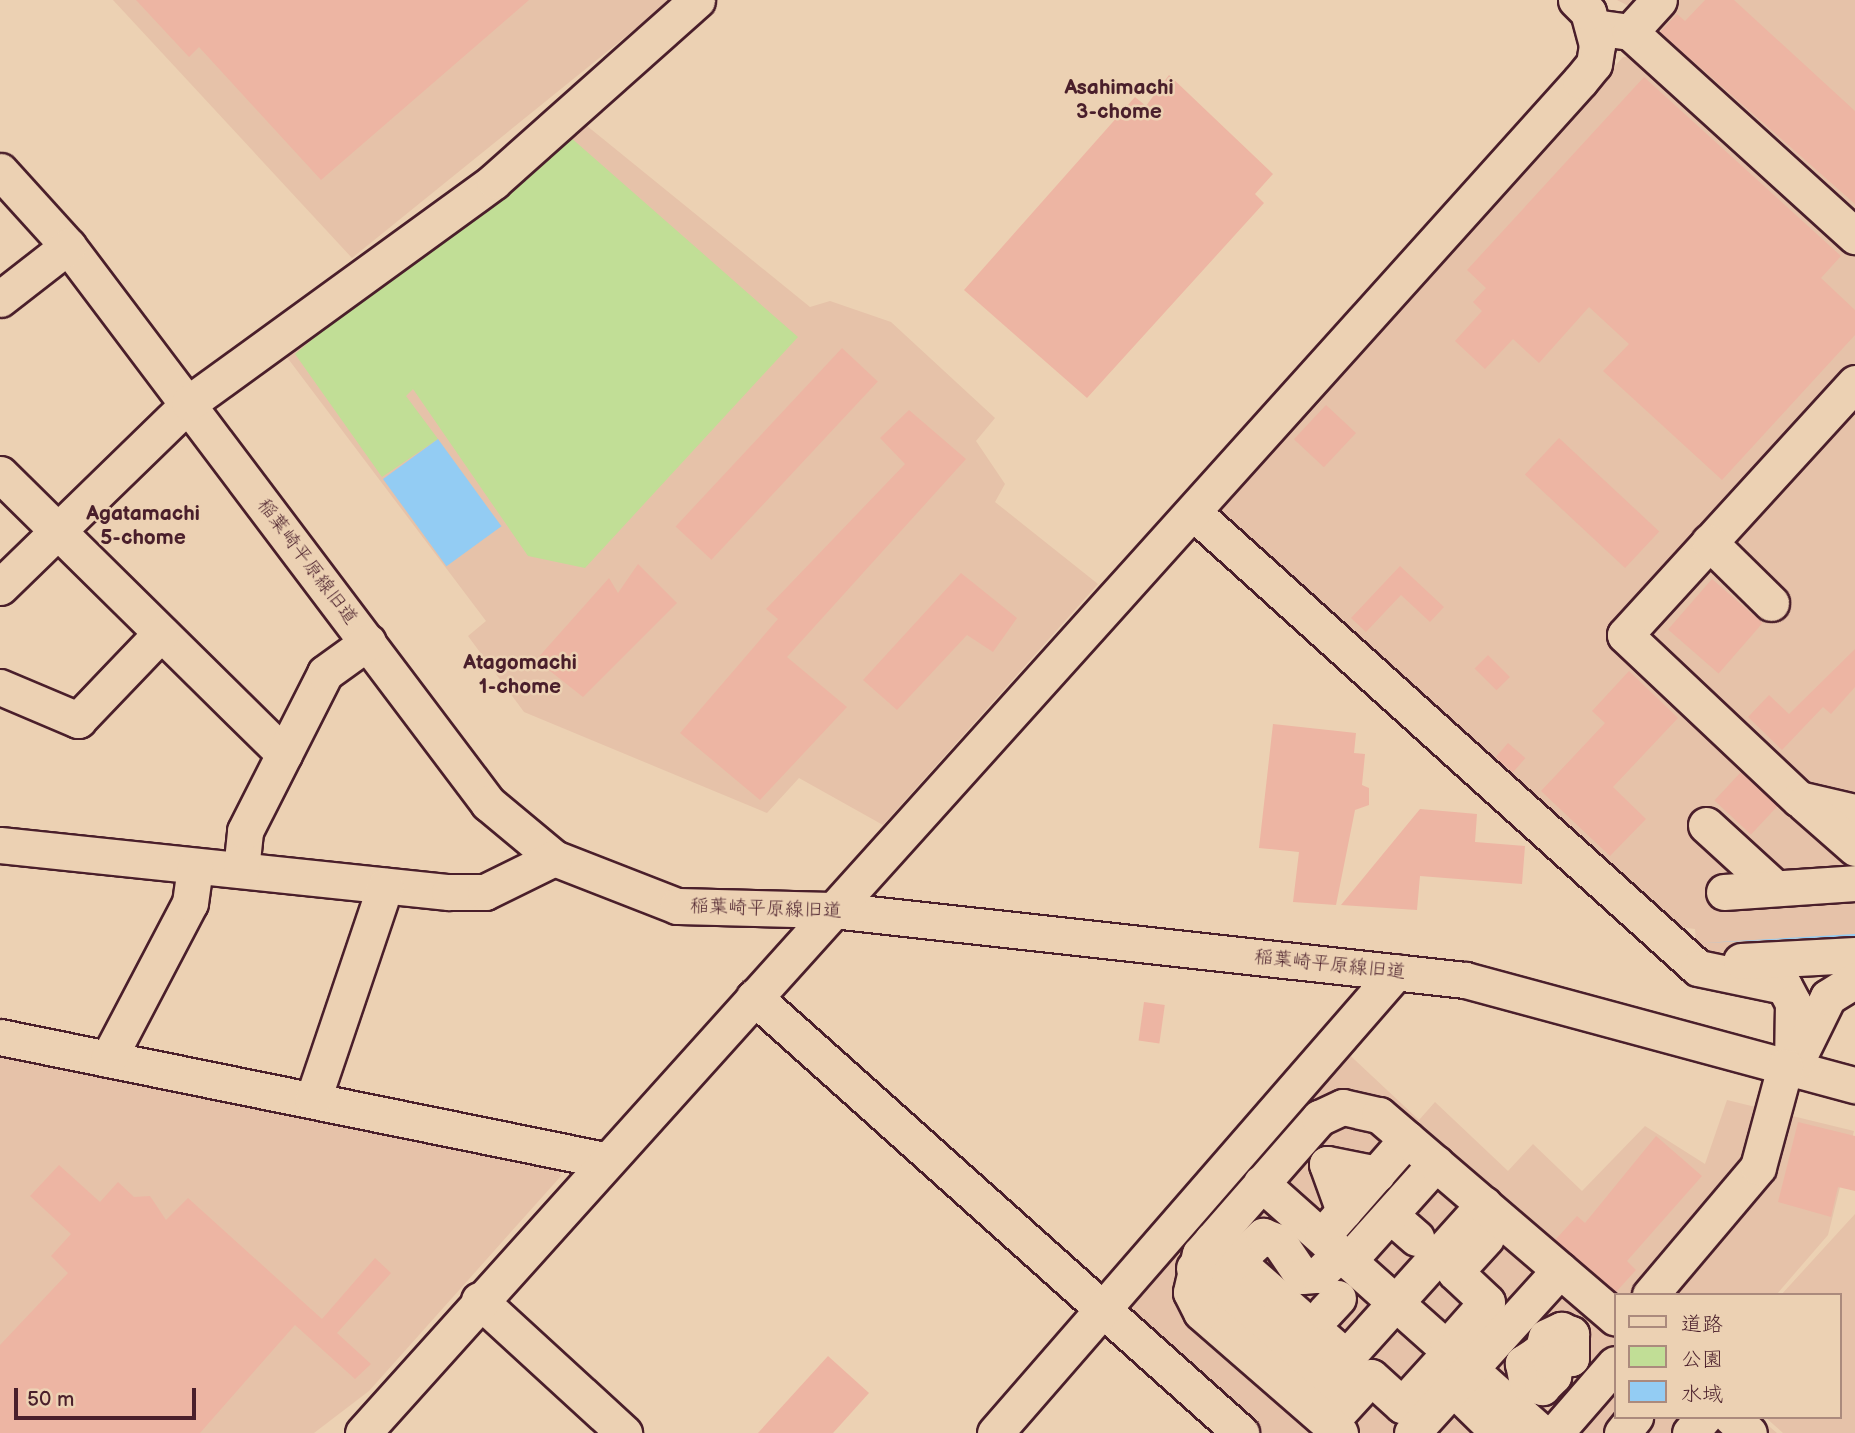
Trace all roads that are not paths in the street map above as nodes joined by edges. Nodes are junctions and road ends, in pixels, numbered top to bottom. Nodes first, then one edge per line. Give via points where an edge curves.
1 (697, 0) edge
2 (1659, 0) edge
3 (1585, 13) edge
4 (1630, 32) junction
5 (0, 171) edge
6 (1855, 236) edge
7 (68, 246) junction
8 (0, 299) edge
9 (1855, 383) edge
10 (189, 404) junction
11 (0, 474) edge
12 (1193, 512) junction
13 (56, 530) junction
14 (1709, 542) junction
15 (0, 587) edge
16 (1771, 603) dead end
17 (161, 633) junction
18 (368, 642) junction
19 (0, 687) edge
20 (284, 754) junction
21 (1799, 799) junction
22 (1855, 812) edge
23 (1706, 825) dead end
24 (0, 845) edge
25 (1855, 848) edge
26 (554, 858) junction
27 (195, 866) junction
28 (241, 870) junction
29 (1855, 883) edge
30 (385, 886) junction
31 (1775, 888) junction
32 (1724, 892) dead end
33 (833, 910) junction
34 (1692, 961) junction
35 (1852, 963) edge
36 (1396, 972) junction
37 (754, 997) junction
38 (1793, 1003) junction
39 (0, 1037) edge
40 (108, 1059) junction
41 (1789, 1068) junction
42 (1855, 1085) edge
43 (313, 1099) junction
44 (1407, 1139) junction
45 (604, 1160) junction
46 (1436, 1163) junction
47 (1261, 1183) junction
48 (1493, 1212) junction
49 (1390, 1215) junction
50 (1416, 1238) dead end
51 (1339, 1240) junction
52 (1214, 1256) junction
53 (1560, 1270) junction
54 (1298, 1289) dead end
55 (1652, 1293) edge
56 (479, 1300) junction
57 (1397, 1302) junction
58 (1104, 1310) junction
59 (1607, 1311) edge
60 (1455, 1364) junction
61 (1610, 1380) edge
62 (1334, 1390) edge
63 (1578, 1407) junction
64 (1633, 1419) edge
65 (1702, 1419) edge
66 (363, 1433) edge
67 (624, 1433) edge
68 (995, 1433) edge
69 (1241, 1433) edge
70 (1412, 1433) edge
71 (1499, 1433) edge
72 (1542, 1433) edge
73 (1555, 1433) edge
74 (1622, 1433) edge
75 (1690, 1433) edge

1 - 10 street via 494,181
2 - 4 street
3 - 4 street
3 - 12 street via 1594,64
4 - 6 street
5 - 7 street, 稲葉崎平原線旧道
7 - 8 street
7 - 10 street, 稲葉崎平原線旧道
9 - 14 street
10 - 13 street
10 - 18 street, 稲葉崎平原線旧道
11 - 13 street
12 - 33 street
12 - 34 street
13 - 15 street
13 - 17 street
14 - 16 street
14 - 21 street via 1625,635
17 - 19 street via 78,720
17 - 20 street
18 - 20 street via 326,673
18 - 26 street, 稲葉崎平原線旧道 via 488,803
20 - 28 street via 245,831
21 - 22 street
21 - 25 street
23 - 31 street
24 - 27 street
26 - 30 street via 485,892
26 - 33 street, 稲葉崎平原線旧道 via 677,906
27 - 28 street
27 - 40 street via 190,903
28 - 30 street
29 - 31 street
30 - 43 street
31 - 32 street
33 - 36 street, 稲葉崎平原線旧道
33 - 37 street
34 - 35 street
34 - 38 street via 1709,974 1776,981
35 - 38 street via 1824,965
35 - 41 street
36 - 41 street, 稲葉崎平原線旧道 via 1465,980
36 - 58 street
37 - 45 street
37 - 58 street
38 - 41 street
39 - 40 street
40 - 43 street
41 - 42 street, 稲葉崎平原線旧道
41 - 55 street via 1758,1167
43 - 45 street
44 - 46 street
44 - 47 street via 1379,1115 1343,1107 1319,1118
44 - 51 street via 1377,1174
45 - 56 street
46 - 48 street
46 - 49 street
47 - 51 street
47 - 52 street
48 - 53 street
48 - 57 street
48 - 60 street via 1455,1272 1487,1302
49 - 50 street
49 - 51 street
51 - 52 street via 1318,1275 1302,1276 1279,1242 1263,1236
51 - 57 street
52 - 62 street
52 - 62 street via 1191,1292 1201,1312
53 - 59 street
53 - 60 street
54 - 62 street via 1332,1305
56 - 66 street
56 - 67 street
57 - 60 street
57 - 62 street
58 - 68 street
58 - 69 street
59 - 63 street via 1555,1359
60 - 62 street via 1402,1405 1371,1377
60 - 70 street
60 - 71 street
60 - 72 street
61 - 63 street
63 - 73 street
64 - 74 street
65 - 75 street

